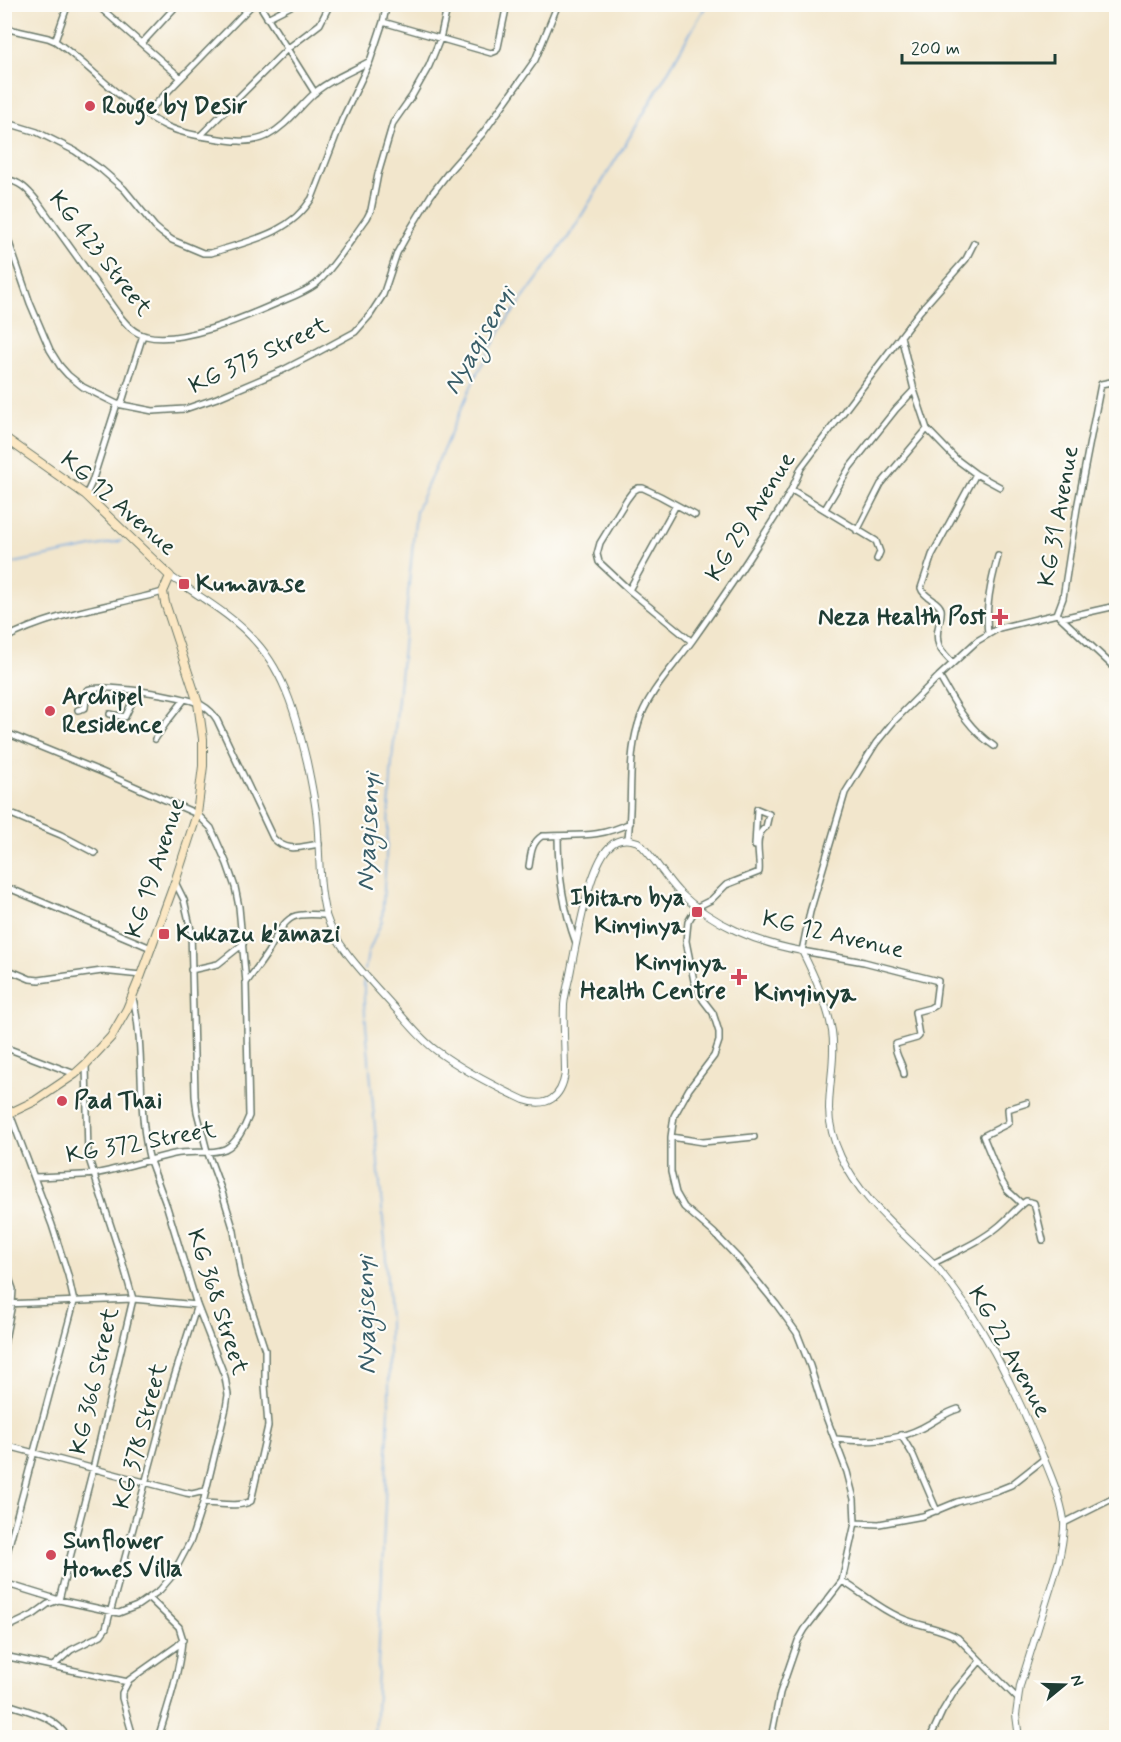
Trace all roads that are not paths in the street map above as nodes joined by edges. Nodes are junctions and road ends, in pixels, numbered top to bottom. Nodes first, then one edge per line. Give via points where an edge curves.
1 (68, 4) edge
2 (178, 4) edge
3 (253, 4) edge
4 (259, 4) edge
5 (295, 4) edge
6 (330, 4) edge
7 (387, 4) edge
8 (448, 4) edge
9 (507, 4) edge
10 (558, 4) edge
11 (100, 6) edge
12 (267, 18) junction
13 (383, 22) junction
14 (4, 28) edge
15 (440, 39) junction
16 (55, 41) junction
17 (142, 43) junction
18 (287, 49) junction
19 (370, 61) junction
20 (181, 78) junction
21 (315, 93) junction
22 (146, 114) junction
23 (4, 122) edge
24 (200, 136) junction
25 (4, 179) edge
26 (4, 228) edge
27 (974, 243) dead end
28 (143, 335) junction
29 (901, 336) junction
30 (1116, 381) edge
31 (914, 390) junction
32 (119, 405) junction
33 (927, 429) junction
34 (4, 437) edge
35 (976, 474) junction
36 (1000, 487) dead end
37 (792, 490) junction
38 (86, 495) junction
39 (676, 505) junction
40 (825, 509) junction
41 (695, 515) dead end
42 (857, 531) junction
43 (998, 556) dead end
44 (878, 560) dead end
45 (170, 576) junction
46 (629, 591) junction
47 (163, 592) junction
48 (1116, 606) edge
49 (1059, 616) junction
50 (988, 634) junction
51 (4, 639) edge
52 (692, 641) junction
53 (953, 663) junction
54 (1116, 669) edge
55 (939, 676) junction
56 (138, 692) junction
57 (184, 700) junction
58 (198, 703) junction
59 (78, 710) dead end
60 (110, 714) dead end
61 (4, 732) edge
62 (155, 739) dead end
63 (994, 746) dead end
64 (4, 811) edge
65 (197, 814) junction
66 (630, 823) junction
67 (558, 836) junction
68 (628, 838) junction
69 (319, 843) junction
70 (754, 846) dead end
71 (95, 853) dead end
72 (529, 866) dead end
73 (175, 882) junction
74 (4, 886) edge
75 (697, 907) junction
76 (326, 915) junction
77 (576, 943) junction
78 (243, 944) junction
79 (151, 948) junction
80 (802, 951) junction
81 (4, 968) edge
82 (191, 970) junction
83 (141, 975) junction
84 (246, 983) junction
85 (132, 996) junction
86 (4, 1047) edge
87 (86, 1064) junction
88 (75, 1074) junction
89 (904, 1074) dead end
90 (1027, 1103) dead end
91 (7, 1115) edge
92 (671, 1137) junction
93 (754, 1137) dead end
94 (207, 1151) junction
95 (150, 1161) junction
96 (93, 1174) junction
97 (34, 1177) junction
98 (1022, 1204) junction
99 (1043, 1240) dead end
100 (934, 1263) junction
101 (4, 1264) edge
102 (133, 1299) junction
103 (74, 1302) junction
104 (4, 1304) edge
105 (12, 1304) junction
106 (197, 1305) junction
107 (4, 1345) edge
108 (958, 1409) dead end
109 (902, 1435) junction
110 (836, 1439) junction
111 (4, 1445) edge
112 (34, 1453) junction
113 (1044, 1459) junction
114 (93, 1469) junction
115 (147, 1482) junction
116 (205, 1491) junction
117 (1116, 1497) edge
118 (203, 1503) junction
119 (937, 1511) junction
120 (855, 1523) junction
121 (1064, 1523) junction
122 (4, 1564) edge
123 (842, 1581) junction
124 (4, 1583) edge
125 (149, 1598) junction
126 (59, 1600) junction
127 (111, 1611) junction
128 (4, 1629) edge
129 (183, 1640) junction
130 (4, 1656) edge
131 (980, 1661) junction
132 (53, 1666) junction
133 (128, 1682) junction
134 (1017, 1698) junction
135 (4, 1703) edge
136 (67, 1737) edge
137 (131, 1737) edge
138 (158, 1737) edge
139 (771, 1737) edge
140 (930, 1737) edge
141 (1019, 1737) edge

1 - 16 street
2 - 17 street
3 - 20 street
4 - 12 street
5 - 12 street
6 - 18 street via 320,24
7 - 13 street
8 - 15 street, KG 423 Street
9 - 15 street via 494,53
10 - 32 street, KG 375 Street via 535,60 483,133 431,195 397,253 383,295 354,332 283,370 184,410 153,411
11 - 17 street
12 - 18 street
13 - 15 street
13 - 19 street
14 - 16 street
15 - 28 street, KG 423 Street via 429,66 393,123 371,210 322,278 305,291 221,326 172,337
16 - 22 street
17 - 20 street
18 - 21 street
18 - 24 street
19 - 21 street
19 - 23 street via 308,205 283,227 211,253 203,253 162,233 124,189 75,152 36,132
20 - 22 street
21 - 24 street via 285,124 259,139 225,141
22 - 24 street via 170,128
25 - 28 street, KG 423 Street via 31,193 129,327
26 - 32 street, KG 375 Street via 37,320 60,366 83,387
27 - 29 street, KG 29 Avenue via 966,259
28 - 32 street
29 - 31 street
29 - 37 street, KG 29 Avenue via 801,468
30 - 49 street, KG 31 Avenue via 1101,384
31 - 33 street
31 - 40 street via 850,467
32 - 38 street
33 - 35 street
33 - 42 street via 881,484
34 - 38 main road, KG 12 Avenue
35 - 36 street
35 - 53 street via 932,555 921,588 941,608 937,640 942,653
37 - 40 street
37 - 52 street, KG 29 Avenue
38 - 45 main road, KG 12 Avenue
39 - 41 street
39 - 46 street
39 - 46 street via 638,488 600,543 599,562
40 - 42 street
42 - 44 street via 876,542
43 - 50 street via 990,585
45 - 47 main road
45 - 69 street, KG 12 Avenue via 242,628 280,678 299,730
46 - 52 street
47 - 51 street via 64,616
47 - 58 main road, KG 19 Avenue
48 - 49 street
49 - 50 street, KG 31 Avenue
49 - 54 street
50 - 53 street, KG 31 Avenue
52 - 66 street, KG 29 Avenue via 658,687 638,723 632,756
53 - 55 street, KG 31 Avenue
55 - 63 street via 960,712
55 - 80 street, KG 31 Avenue via 876,743 845,793
56 - 57 street
56 - 59 street via 92,688 87,690 85,708
56 - 60 street via 125,717
57 - 58 street
57 - 62 street
58 - 65 main road, KG 19 Avenue via 203,766
58 - 69 street via 217,720 273,838 286,848
61 - 65 street
64 - 71 street
65 - 73 main road, KG 19 Avenue
65 - 78 street, KG 372 Street via 213,831 227,864 239,907
66 - 67 street via 605,834
66 - 68 street, KG 29 Avenue
67 - 72 street via 536,840
67 - 77 street via 559,872
68 - 75 street, KG 12 Avenue via 644,847 675,888
68 - 77 street, KG 12 Avenue via 610,845 596,869
69 - 76 street, KG 12 Avenue
70 - 75 street via 757,809 769,814 766,827 758,836 759,872 726,885
73 - 79 main road, KG 19 Avenue
73 - 82 street via 188,912
74 - 79 street
75 - 80 street, KG 12 Avenue via 743,934
75 - 92 street via 688,922 686,941 694,981 713,1014 719,1041 714,1056 680,1103
76 - 77 street, KG 12 Avenue via 340,943 361,969 436,1051 524,1101 536,1103 554,1098 564,1084 564,1003
76 - 84 street via 294,916 282,926
78 - 82 street via 218,964
78 - 84 street, KG 372 Street
79 - 83 main road, KG 19 Avenue
80 - 89 street, KG 12 Avenue via 938,981 934,1005 914,1014 917,1038 896,1044
80 - 100 street, KG 22 Avenue via 832,1031 829,1110 841,1157 866,1197
81 - 83 street via 39,981 102,971
82 - 94 street via 195,1104
83 - 85 main road, KG 19 Avenue
84 - 94 street, KG 372 Street via 249,1116 231,1144
85 - 87 main road, KG 19 Avenue via 111,1037
85 - 95 street, KG 368 Street via 139,1031 143,1129
86 - 88 street
87 - 88 main road, KG 19 Avenue
87 - 96 street, KG 366 Street via 88,1156
88 - 91 main road, KG 19 Avenue
90 - 98 street via 1008,1109 1007,1124 983,1137 1001,1180
91 - 97 street
92 - 93 street via 703,1142
92 - 110 street via 671,1172 678,1198 740,1260 796,1333
94 - 95 street, KG 372 Street
94 - 118 street via 229,1214 241,1276 265,1346 268,1420 251,1501
95 - 96 street, KG 372 Street
95 - 106 street, KG 368 Street
96 - 97 street, KG 372 Street
96 - 102 street, KG 366 Street
97 - 103 street
98 - 99 street via 1034,1203
98 - 100 street via 994,1230
100 - 113 street, KG 22 Avenue via 979,1323
101 - 105 street via 13,1289
102 - 103 street
102 - 106 street
102 - 114 street, KG 366 Street
103 - 105 street
103 - 112 street
104 - 105 street
105 - 107 street
106 - 115 street, KG 378 Street
106 - 116 street, KG 368 Street via 225,1377 228,1395
108 - 109 street
109 - 110 street via 870,1441
109 - 119 street
110 - 120 street via 848,1472
111 - 112 street
112 - 114 street
112 - 122 street
113 - 119 street via 1011,1485
113 - 121 street, KG 22 Avenue
114 - 115 street
114 - 126 street, KG 366 Street
115 - 116 street via 192,1494
115 - 127 street, KG 378 Street
116 - 118 street, KG 368 Street
117 - 121 street
118 - 125 street, KG 368 Street via 191,1539 172,1576
119 - 120 street via 879,1524
120 - 123 street
121 - 134 street, KG 22 Avenue via 1059,1561
123 - 131 street via 896,1616 950,1633
123 - 139 street via 798,1641
124 - 126 street
125 - 127 street, KG 368 Street via 127,1611
125 - 129 street via 179,1628
126 - 127 street
126 - 128 street
127 - 132 street, KG 378 Street via 104,1632 71,1650
129 - 133 street
129 - 138 street
130 - 132 street
131 - 134 street
131 - 140 street via 954,1692
132 - 133 street
133 - 137 street via 122,1693
134 - 141 street, KG 22 Avenue
135 - 136 street via 58,1725

